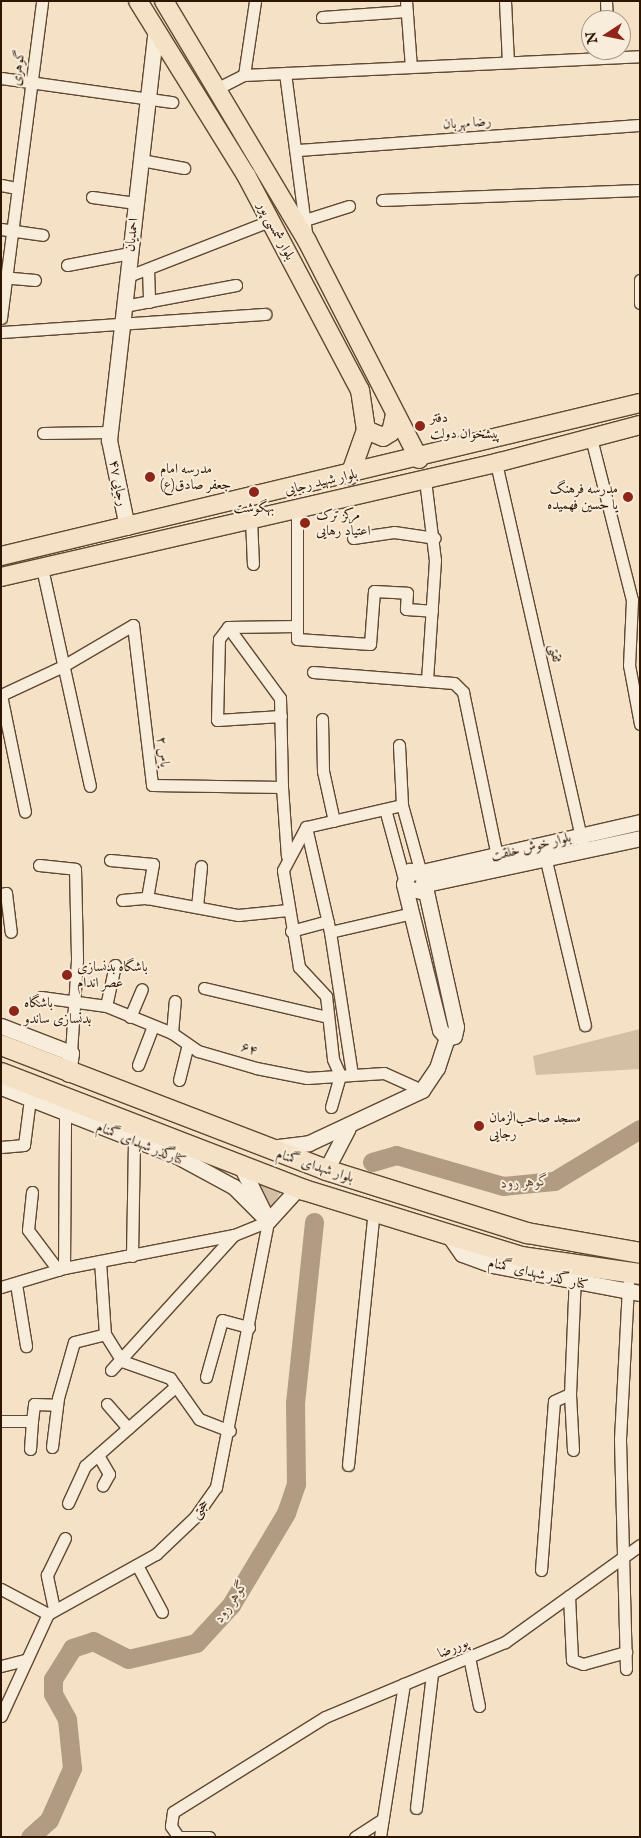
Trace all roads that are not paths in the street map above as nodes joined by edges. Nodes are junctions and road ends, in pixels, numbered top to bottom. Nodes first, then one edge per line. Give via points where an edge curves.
1 (42, 1) edge
2 (138, 1) edge
3 (164, 1) edge
4 (255, 1) edge
5 (505, 1) edge
6 (407, 6) edge
7 (322, 17) dead end
8 (156, 30) junction
9 (581, 56) edge
10 (508, 62) junction
11 (410, 67) junction
12 (285, 73) junction
13 (244, 75) junction
14 (1, 78) edge
15 (31, 82) junction
16 (218, 88) junction
17 (148, 98) junction
18 (172, 102) dead end
19 (640, 125) edge
20 (297, 150) junction
21 (141, 160) junction
22 (184, 168) dead end
23 (1, 186) edge
24 (18, 188) junction
25 (640, 190) edge
26 (92, 197) dead end
27 (382, 200) dead end
28 (136, 203) junction
29 (349, 206) dead end
30 (308, 219) junction
31 (270, 221) junction
32 (7, 230) edge
33 (43, 235) dead end
34 (307, 242) junction
35 (130, 253) junction
36 (67, 265) dead end
37 (148, 269) junction
38 (4, 277) edge
39 (126, 277) junction
40 (35, 280) dead end
41 (640, 280) edge
42 (236, 285) dead end
43 (149, 302) junction
44 (640, 303) edge
45 (124, 306) junction
46 (265, 314) dead end
47 (1, 318) edge
48 (122, 325) junction
49 (1, 332) edge
50 (640, 403) edge
51 (395, 414) junction
52 (640, 425) edge
53 (366, 430) junction
54 (43, 432) dead end
55 (110, 436) junction
56 (591, 438) junction
57 (418, 459) junction
58 (496, 463) junction
59 (350, 475) junction
60 (425, 480) junction
61 (297, 509) junction
62 (251, 519) junction
63 (127, 527) junction
64 (353, 538) dead end
65 (435, 538) junction
66 (2, 553) edge
67 (253, 564) dead end
68 (42, 568) junction
69 (1, 577) edge
70 (432, 611) junction
71 (636, 617) edge
72 (228, 626) junction
73 (297, 626) junction
74 (64, 666) junction
75 (313, 672) dead end
76 (427, 681) junction
77 (1, 695) edge
78 (281, 716) junction
79 (322, 719) dead end
80 (640, 724) edge
81 (399, 745) dead end
82 (90, 786) dead end
83 (282, 787) junction
84 (402, 805) junction
85 (385, 809) junction
86 (25, 812) dead end
87 (334, 821) junction
88 (640, 822) edge
89 (306, 827) junction
90 (580, 835) junction
91 (640, 838) edge
92 (584, 850) junction
93 (544, 852) junction
94 (287, 856) junction
95 (497, 856) junction
96 (110, 860) dead end
97 (40, 865) dead end
98 (201, 866) dead end
99 (423, 878) junction
100 (405, 884) junction
101 (1, 894) edge
102 (147, 898) junction
103 (122, 900) dead end
104 (197, 907) junction
105 (288, 910) junction
106 (412, 913) junction
107 (328, 920) junction
108 (291, 931) junction
109 (11, 932) dead end
110 (330, 932) junction
111 (115, 965) dead end
112 (204, 988) dead end
113 (142, 989) dead end
114 (340, 994) junction
115 (326, 996) junction
116 (41, 997) dead end
117 (74, 1001) junction
118 (175, 1001) dead end
119 (106, 1006) junction
120 (130, 1017) junction
121 (328, 1017) junction
122 (584, 1025) dead end
123 (1, 1026) edge
124 (153, 1026) junction
125 (172, 1033) junction
126 (447, 1038) junction
127 (1, 1045) edge
128 (188, 1045) junction
129 (71, 1053) junction
130 (138, 1065) dead end
131 (1, 1073) edge
132 (68, 1074) junction
133 (346, 1075) junction
134 (179, 1080) dead end
135 (1, 1087) edge
136 (422, 1090) junction
137 (30, 1099) junction
138 (331, 1107) dead end
139 (65, 1114) junction
140 (106, 1122) junction
141 (348, 1128) junction
142 (134, 1140) junction
143 (1, 1147) edge
144 (263, 1149) junction
145 (208, 1153) junction
146 (177, 1156) junction
147 (241, 1166) junction
148 (326, 1170) junction
149 (298, 1188) junction
150 (32, 1192) dead end
151 (374, 1211) junction
152 (268, 1221) junction
153 (234, 1235) junction
154 (635, 1252) edge
155 (132, 1256) junction
156 (100, 1261) junction
157 (61, 1269) junction
158 (575, 1274) junction
159 (634, 1282) edge
160 (16, 1284) junction
161 (1, 1287) edge
162 (250, 1327) junction
163 (105, 1334) junction
164 (26, 1346) dead end
165 (122, 1361) junction
166 (111, 1370) dead end
167 (206, 1377) dead end
168 (176, 1386) junction
169 (570, 1394) junction
170 (107, 1404) dead end
171 (57, 1405) junction
172 (1, 1421) edge
173 (32, 1421) junction
174 (128, 1428) junction
175 (230, 1431) junction
176 (52, 1447) dead end
177 (30, 1449) dead end
178 (573, 1450) dead end
179 (98, 1455) junction
180 (348, 1465) dead end
181 (103, 1485) dead end
182 (68, 1503) dead end
183 (66, 1538) dead end
184 (640, 1545) edge
185 (624, 1556) junction
186 (137, 1564) junction
187 (541, 1570) dead end
188 (1, 1589) edge
189 (569, 1596) junction
190 (51, 1611) junction
191 (162, 1612) dead end
192 (626, 1652) junction
193 (469, 1657) junction
194 (26, 1660) junction
195 (1, 1666) edge
196 (626, 1670) dead end
197 (432, 1673) junction
198 (404, 1684) junction
199 (479, 1706) dead end
200 (1, 1716) edge
201 (416, 1808) dead end
202 (383, 1819) junction
203 (177, 1836) edge
204 (209, 1837) edge
205 (355, 1837) edge
206 (380, 1837) edge

1 - 15 street, گوهری
2 - 8 main road, بلوار شمسی پور
3 - 16 main road, بلوار شمسی پور
4 - 13 street
5 - 10 street
6 - 7 street
6 - 11 street
8 - 17 street, احمدیان
8 - 31 main road, بلوار شمسی پور
9 - 10 street
10 - 11 street
11 - 12 street
12 - 13 street
12 - 20 street
13 - 16 street
14 - 15 street
15 - 17 street
15 - 24 street, گوهری
16 - 34 main road, بلوار شمسی پور
17 - 18 street
17 - 21 street, احمدیان
19 - 20 street, رضا مهربان
20 - 30 street
21 - 22 street
21 - 28 street, احمدیان
23 - 24 street
24 - 32 street, گوهری
25 - 27 street
26 - 28 street
28 - 35 street, احمدیان
29 - 30 street
30 - 34 street
31 - 37 street
31 - 53 main road, بلوار شمسی پور via 360,390
32 - 33 street
32 - 38 street, گوهری
34 - 51 main road, بلوار شمسی پور
35 - 36 street
35 - 39 street, احمدیان
37 - 39 street
37 - 43 street
38 - 40 street
38 - 47 street, گوهری
39 - 45 street, احمدیان
41 - 44 street
42 - 43 street
43 - 45 street
45 - 48 street, احمدیان
46 - 48 street
48 - 49 street
48 - 55 street, احمدیان
50 - 57 main road, بلوار شهید رجایی
51 - 53 main road via 391,432 383,437
51 - 57 main road, بلوار شمسی پور
52 - 56 main road, بلوار شهید رجایی
53 - 59 main road, بلوار شمسی پور
54 - 55 street
55 - 63 street, رجایی ۴۷
56 - 58 main road, بلوار شهید رجایی
56 - 71 street
57 - 59 main road, بلوار شهید رجایی
57 - 60 street
58 - 60 main road, بلوار شهید رجایی
58 - 90 street, ثقتی
59 - 63 main road, بلوار شهید رجایی
60 - 61 main road, بلوار شهید رجایی
60 - 65 street
61 - 62 main road, بلوار شهید رجایی
61 - 73 street
62 - 67 street
62 - 68 main road, بلوار شهید رجایی
63 - 66 main road, بلوار شهید رجایی
64 - 65 street via 394,532
65 - 70 street
68 - 69 main road, بلوار شهید رجایی
68 - 74 street
70 - 73 street via 406,609 407,594 374,591 370,644 297,639
70 - 76 street
71 - 80 street via 629,665
72 - 73 street
72 - 78 street via 280,698
72 - 78 street via 222,630 216,654 217,720
74 - 77 street
74 - 82 street
74 - 83 street, یاس ۲ via 133,624 152,785
75 - 76 street
76 - 95 street via 454,683 463,692
77 - 86 street
78 - 83 street
79 - 87 street via 323,772
81 - 84 street
83 - 94 street
84 - 85 street
84 - 99 street
85 - 87 street
85 - 100 street
87 - 89 street
88 - 90 street, بلوار خوش خلقت
89 - 94 street
89 - 107 street
90 - 92 street, ثقتی
90 - 93 street, بلوار خوش خلقت
91 - 92 street, بلوار خوش خلقت
92 - 93 street, بلوار خوش خلقت
93 - 95 street, بلوار خوش خلقت
93 - 99 street, بلوار خوش خلقت
93 - 122 street
94 - 105 street via 283,870
95 - 99 street, بلوار خوش خلقت
96 - 102 street via 153,864
97 - 117 street via 75,869
98 - 104 street
99 - 100 street via 416,892
99 - 126 street via 456,1026 454,1036
100 - 106 street
101 - 109 street via 6,893
102 - 103 street
102 - 104 street
104 - 105 street via 238,915
105 - 108 street
106 - 110 street
106 - 126 street via 440,1030
107 - 108 street
107 - 110 street
108 - 115 street via 299,967
110 - 114 street
111 - 119 street
112 - 121 street
113 - 120 street
114 - 115 street
114 - 133 street
115 - 121 street
116 - 117 street, ۶۴
117 - 119 street, ۶۴
117 - 129 street
118 - 125 street
119 - 120 street, ۶۴
120 - 124 street, ۶۴
121 - 133 street
123 - 129 street
124 - 125 street, ۶۴
124 - 130 street
125 - 128 street, ۶۴
126 - 136 street via 437,1068
127 - 132 highway, بلوار شهدای گمنام
128 - 133 street, ۶۴ via 291,1076
128 - 134 street
129 - 132 street
131 - 140 highway, بلوار شهدای گمنام
132 - 144 highway, بلوار شهدای گمنام
133 - 136 street, ۶۴ via 384,1073
133 - 138 street
135 - 137 street, کنارگذر شهدای گمنام
136 - 141 street
137 - 139 street, کنارگذر شهدای گمنام
137 - 143 street via 24,1145
139 - 140 street, کنارگذر شهدای گمنام
139 - 157 street
140 - 142 street, کنارگذر شهدای گمنام
140 - 145 highway, بلوار شهدای گمنام
141 - 144 street via 309,1143
141 - 148 street
142 - 146 street, کنارگذر شهدای گمنام
142 - 155 street
144 - 148 highway, بلوار شهدای گمنام
145 - 146 street
145 - 147 highway, بلوار شهدای گمنام
146 - 152 street, کنارگذر شهدای گمنام via 234,1187
147 - 149 highway, بلوار شهدای گمنام
147 - 152 street
148 - 154 highway, بلوار شهدای گمنام via 527,1233
149 - 151 highway, بلوار شهدای گمنام
149 - 152 street
150 - 157 street via 28,1230
151 - 158 highway, بلوار شهدای گمنام
151 - 180 street
152 - 153 street
152 - 162 street, حجتی
153 - 155 street
153 - 165 street
154 - 159 highway
155 - 156 street
156 - 157 street
156 - 163 street
157 - 160 street
158 - 159 highway, بلوار شهدای گمنام
158 - 169 street
159 - 185 street via 620,1439
160 - 161 street
160 - 164 street
162 - 167 street via 222,1320
162 - 175 street, حجتی
163 - 165 street
163 - 171 street via 74,1342
165 - 166 street
165 - 168 street via 156,1370
168 - 174 street
168 - 175 street via 199,1419
169 - 178 street
169 - 187 street via 554,1401
170 - 174 street
171 - 173 street via 34,1404
171 - 176 street
172 - 173 street
173 - 177 street
174 - 179 street
175 - 186 street, حجتی via 211,1495 162,1550
179 - 181 street via 109,1474
179 - 182 street via 85,1466
183 - 190 street via 47,1575
184 - 185 street, پوررضا
185 - 189 street, پوررضا
185 - 192 street
186 - 190 street, حجتی
186 - 191 street
188 - 190 street
189 - 192 street via 572,1660 583,1664
189 - 193 street, پوررضا via 505,1642
190 - 194 street
192 - 196 street
193 - 197 street, پوررضا
193 - 199 street
194 - 195 street
194 - 200 street
197 - 198 street, پوررضا
197 - 201 street
198 - 202 street
198 - 203 street, پوررضا via 325,1717 173,1812 171,1826
202 - 205 street
202 - 206 street
203 - 204 street

